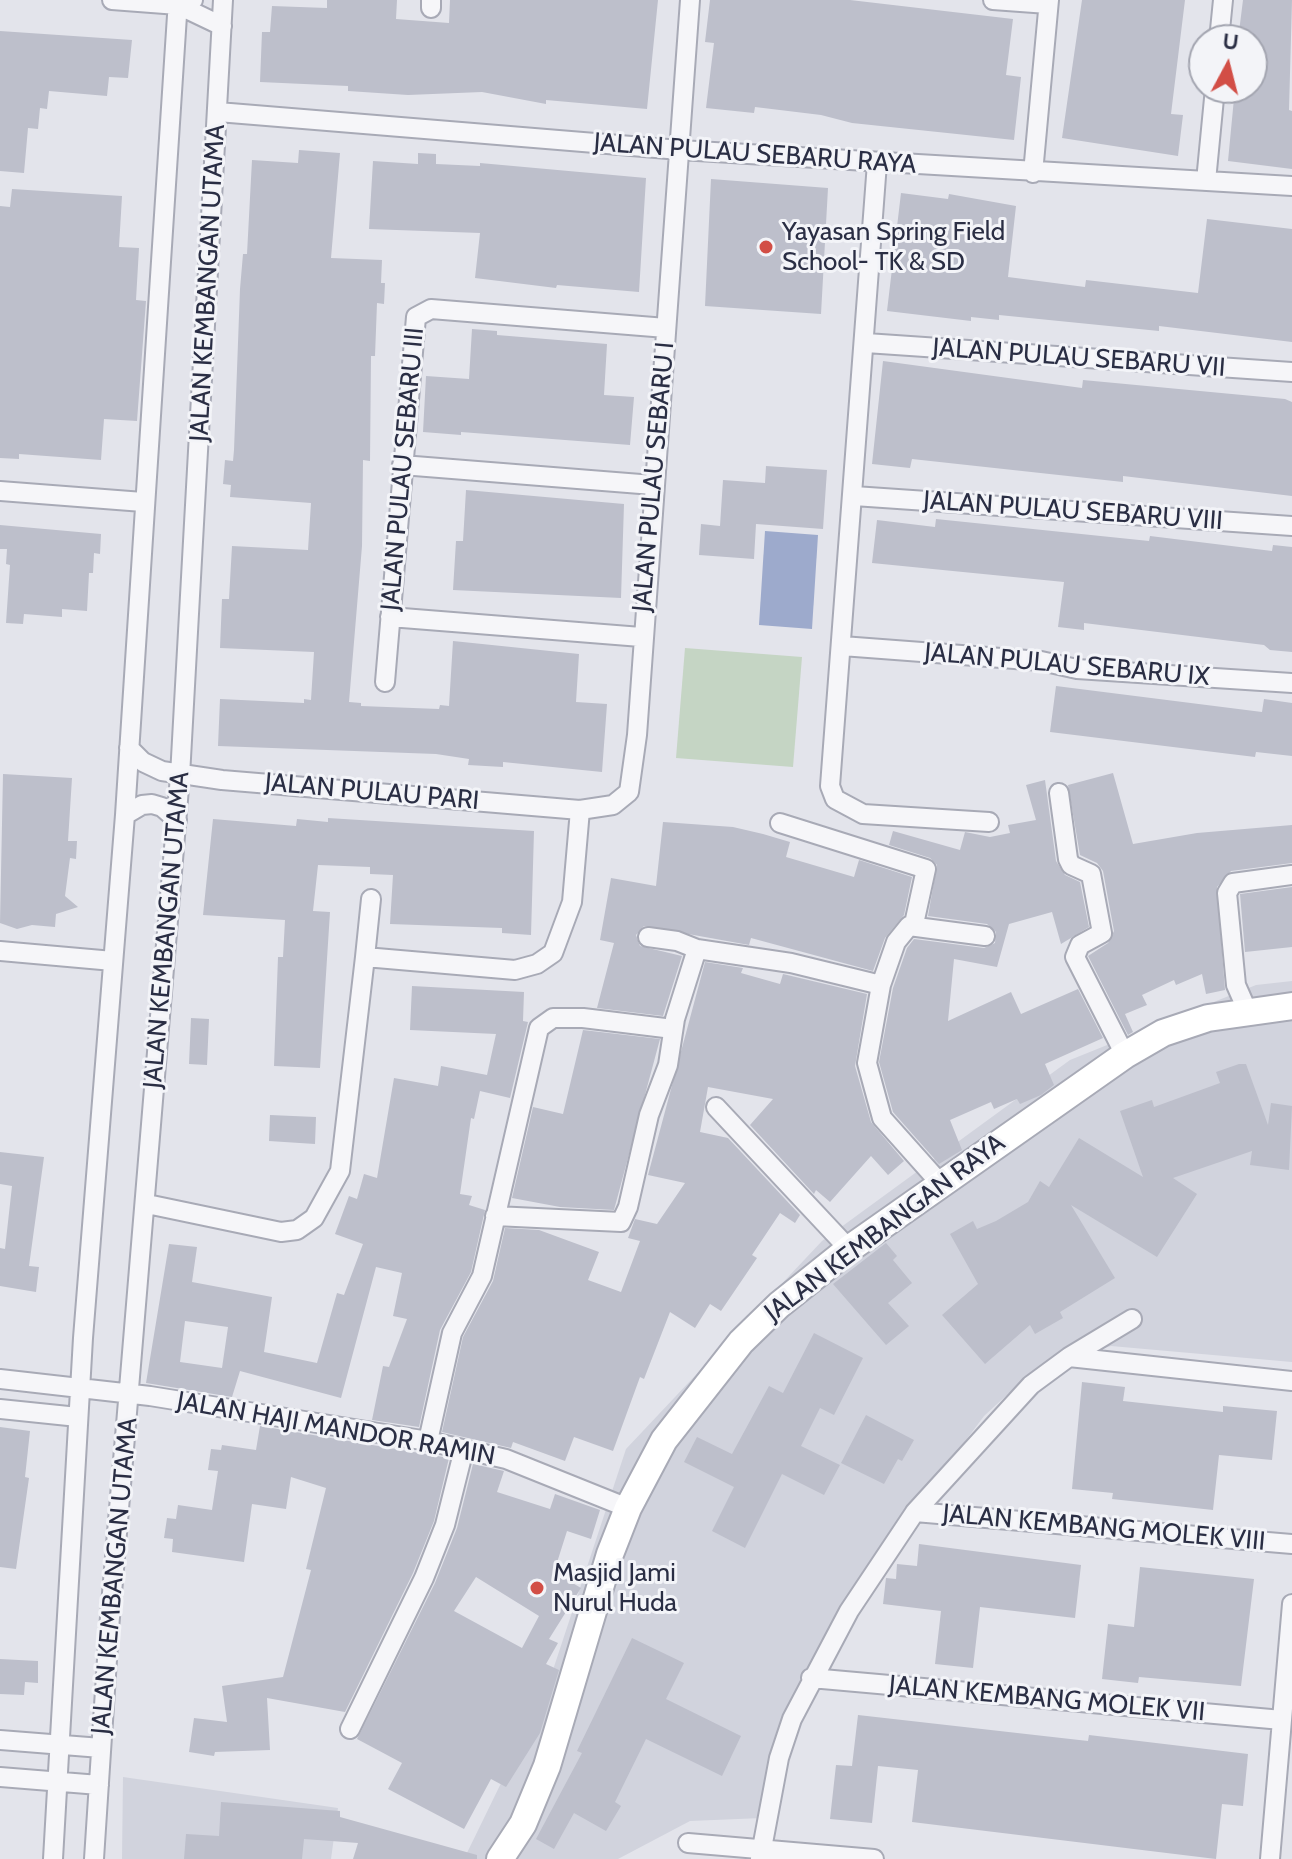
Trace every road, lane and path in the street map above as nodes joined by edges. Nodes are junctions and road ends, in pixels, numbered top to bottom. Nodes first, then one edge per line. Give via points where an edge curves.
1 (112, 0) edge
2 (223, 0) edge
3 (690, 0) edge
4 (993, 0) edge
5 (1223, 0) edge
6 (183, 2) edge
7 (1049, 2) edge
8 (1221, 24) edge
9 (222, 26) junction
10 (1213, 104) edge
11 (218, 112) junction
12 (680, 150) junction
13 (877, 163) junction
14 (1033, 173) junction
15 (1206, 181) junction
16 (1292, 186) edge
17 (666, 328) junction
18 (866, 343) junction
19 (1292, 372) edge
20 (402, 465) junction
21 (653, 485) junction
22 (0, 491) edge
23 (854, 496) junction
24 (143, 502) junction
25 (1292, 526) edge
26 (390, 617) junction
27 (641, 637) junction
28 (842, 646) junction
29 (385, 682) dead end
30 (1292, 683) edge
31 (129, 748) junction
32 (180, 776) junction
33 (1059, 793) dead end
34 (622, 802) joint
35 (125, 815) junction
36 (579, 816) junction
37 (177, 820) junction
38 (989, 822) dead end
39 (780, 823) dead end
40 (1292, 875) edge
41 (371, 899) dead end
42 (914, 924) junction
43 (985, 936) dead end
44 (648, 937) dead end
45 (697, 949) junction
46 (0, 951) edge
47 (365, 957) junction
48 (113, 961) junction
49 (881, 985) junction
50 (1292, 1006) edge
51 (1247, 1010) junction
52 (673, 1029) junction
53 (1125, 1055) junction
54 (716, 1107) dead end
55 (940, 1183) junction
56 (147, 1204) junction
57 (495, 1216) junction
58 (849, 1249) junction
59 (1132, 1319) dead end
60 (1069, 1357) junction
61 (0, 1379) edge
62 (1292, 1381) edge
63 (80, 1387) junction
64 (130, 1393) junction
65 (0, 1409) edge
66 (78, 1417) junction
67 (428, 1441) junction
68 (464, 1449) junction
69 (628, 1508) junction
70 (915, 1512) junction
71 (1292, 1544) edge
72 (1292, 1604) edge
73 (811, 1678) junction
74 (1282, 1720) junction
75 (350, 1729) dead end
76 (0, 1740) edge
77 (61, 1745) junction
78 (101, 1748) junction
79 (0, 1777) edge
80 (58, 1782) junction
81 (99, 1785) junction
82 (688, 1843) dead end
83 (760, 1854) edge
84 (53, 1859) edge
85 (94, 1859) edge
86 (500, 1859) edge
87 (874, 1859) edge
88 (1270, 1859) edge

1 - 6 street
2 - 9 street, JALAN KEMBANGAN UTAMA
3 - 12 street, JALAN PULAU SEBARU I
4 - 7 street
5 - 8 street
6 - 9 street
6 - 24 street, JALAN KEMBANGAN UTAMA
7 - 14 street
9 - 11 street, JALAN KEMBANGAN UTAMA
10 - 15 street
11 - 12 street, JALAN PULAU SEBARU RAYA
11 - 32 street, JALAN KEMBANGAN UTAMA
12 - 13 street, JALAN PULAU SEBARU RAYA
12 - 17 street, JALAN PULAU SEBARU I
13 - 14 street, JALAN PULAU SEBARU RAYA
13 - 18 street
14 - 15 street, JALAN PULAU SEBARU RAYA
15 - 16 street, JALAN PULAU SEBARU RAYA
17 - 20 street, JALAN PULAU SEBARU III via 420,312 413,322
17 - 21 street, JALAN PULAU SEBARU I
18 - 19 street, JALAN PULAU SEBARU VII
18 - 23 street
20 - 21 street
20 - 26 street, JALAN PULAU SEBARU III
21 - 27 street, JALAN PULAU SEBARU I
22 - 24 street
23 - 25 street, JALAN PULAU SEBARU VIII
23 - 28 street
24 - 31 street, JALAN KEMBANGAN UTAMA
26 - 27 street
26 - 29 street, JALAN PULAU SEBARU III
27 - 34 street, JALAN PULAU SEBARU I via 632,780
28 - 30 street, JALAN PULAU SEBARU IX
28 - 38 street via 831,768 835,799 863,814
31 - 32 street, JALAN PULAU PARI via 143,762
31 - 35 street, JALAN KEMBANGAN UTAMA
32 - 36 street, JALAN PULAU PARI
32 - 37 street, JALAN KEMBANGAN UTAMA
33 - 53 street via 1068,859 1091,874 1102,926 1101,936 1080,945 1075,957
34 - 36 street, JALAN PULAU PARI
35 - 37 street via 152,804
35 - 48 street, JALAN KEMBANGAN UTAMA
36 - 47 street via 572,902 553,953 537,964 515,970
37 - 56 street, JALAN KEMBANGAN UTAMA
39 - 42 street via 926,869
40 - 51 street via 1233,883 1227,893 1236,985
41 - 47 street
42 - 43 street
42 - 49 street via 896,942
44 - 45 street
45 - 49 street via 791,963
45 - 52 street
46 - 48 street
47 - 56 street via 340,1171 314,1218 297,1230 281,1232
48 - 63 street, JALAN KEMBANGAN UTAMA
49 - 55 street via 867,1063 875,1099 882,1118
50 - 51 street, JALAN KEMBANGAN RAYA
51 - 53 street, JALAN KEMBANGAN RAYA via 1163,1033
52 - 57 street via 668,1065 621,1222
52 - 57 street via 568,1018 553,1018 539,1028
53 - 55 street, JALAN KEMBANGAN RAYA
54 - 58 street
55 - 58 street, JALAN KEMBANGAN RAYA
56 - 64 street, JALAN KEMBANGAN UTAMA
57 - 67 street via 482,1276 452,1333
58 - 69 street, JALAN KEMBANGAN RAYA via 741,1342 664,1440
59 - 60 street
60 - 62 street
60 - 70 street via 1031,1385
61 - 63 street, JALAN HAJI MANDOR RAMIN
63 - 64 street, JALAN HAJI MANDOR RAMIN
63 - 66 street, JALAN KEMBANGAN UTAMA
64 - 67 street, JALAN HAJI MANDOR RAMIN
64 - 78 street, JALAN KEMBANGAN UTAMA
65 - 66 street
66 - 77 street, JALAN KEMBANGAN UTAMA
67 - 68 street, JALAN HAJI MANDOR RAMIN
68 - 69 street, JALAN HAJI MANDOR RAMIN via 506,1459
68 - 75 street via 440,1539
69 - 86 street, JALAN KEMBANGAN RAYA via 547,1766 523,1824
70 - 71 street, JALAN KEMBANG MOLEK VIII
70 - 73 street
72 - 74 street
73 - 74 street, JALAN KEMBANG MOLEK VII
73 - 83 street via 779,1758
74 - 88 street
76 - 77 street
77 - 78 street
77 - 80 street, JALAN KEMBANGAN UTAMA
78 - 81 street, JALAN KEMBANGAN UTAMA
79 - 80 street
80 - 81 street
80 - 84 street, JALAN KEMBANGAN UTAMA
81 - 85 street, JALAN KEMBANGAN UTAMA
82 - 83 street
83 - 87 street

